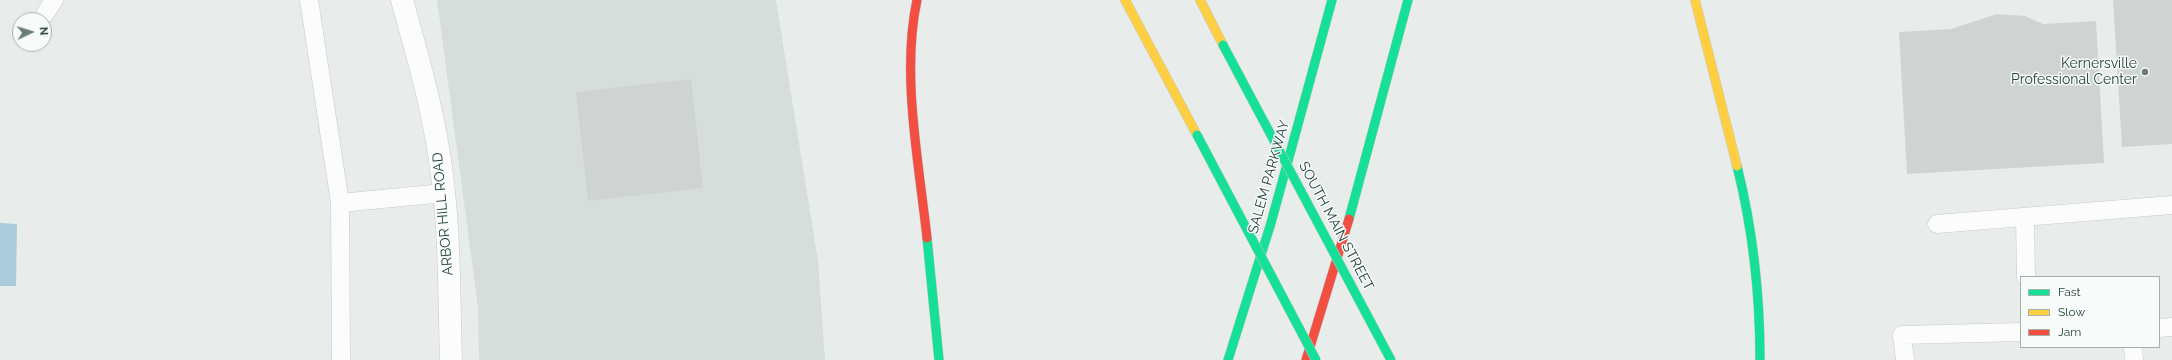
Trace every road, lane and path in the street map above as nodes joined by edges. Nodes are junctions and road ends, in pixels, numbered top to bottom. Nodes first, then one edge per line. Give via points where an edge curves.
1 (309, 0) edge
2 (402, 0) edge
3 (917, 0) edge
4 (1125, 0) edge
5 (1200, 0) edge
6 (1332, 0) edge
7 (1408, 0) edge
8 (1695, 0) edge
9 (444, 193) junction
10 (340, 203) junction
11 (2172, 205) edge
12 (2025, 217) junction
13 (1937, 224) dead end
14 (2026, 276) edge
15 (2172, 327) edge
16 (2160, 328) edge
17 (2020, 332) edge
18 (2132, 348) edge
19 (341, 360) edge
20 (451, 360) edge
21 (939, 360) edge
22 (1228, 360) edge
23 (1306, 360) edge
24 (1316, 360) edge
25 (1391, 360) edge
26 (1760, 360) edge
27 (1905, 360) edge
28 (2134, 360) edge

1 - 10 lane
2 - 9 street, ARBOR HILL ROAD via 427,91
3 - 21 main road via 910,51 911,86
4 - 24 main road, bridge
5 - 25 main road, SOUTH MAIN STREET, bridge
6 - 22 main road, SALEM PARKWAY via 1272,223
7 - 23 main road via 1388,84
8 - 26 main road via 1748,215 1759,308
9 - 10 lane
9 - 20 street, ARBOR HILL ROAD
10 - 19 lane
11 - 12 lane
12 - 13 lane
12 - 14 lane
15 - 16 lane
17 - 27 lane via 1902,336
18 - 28 lane

